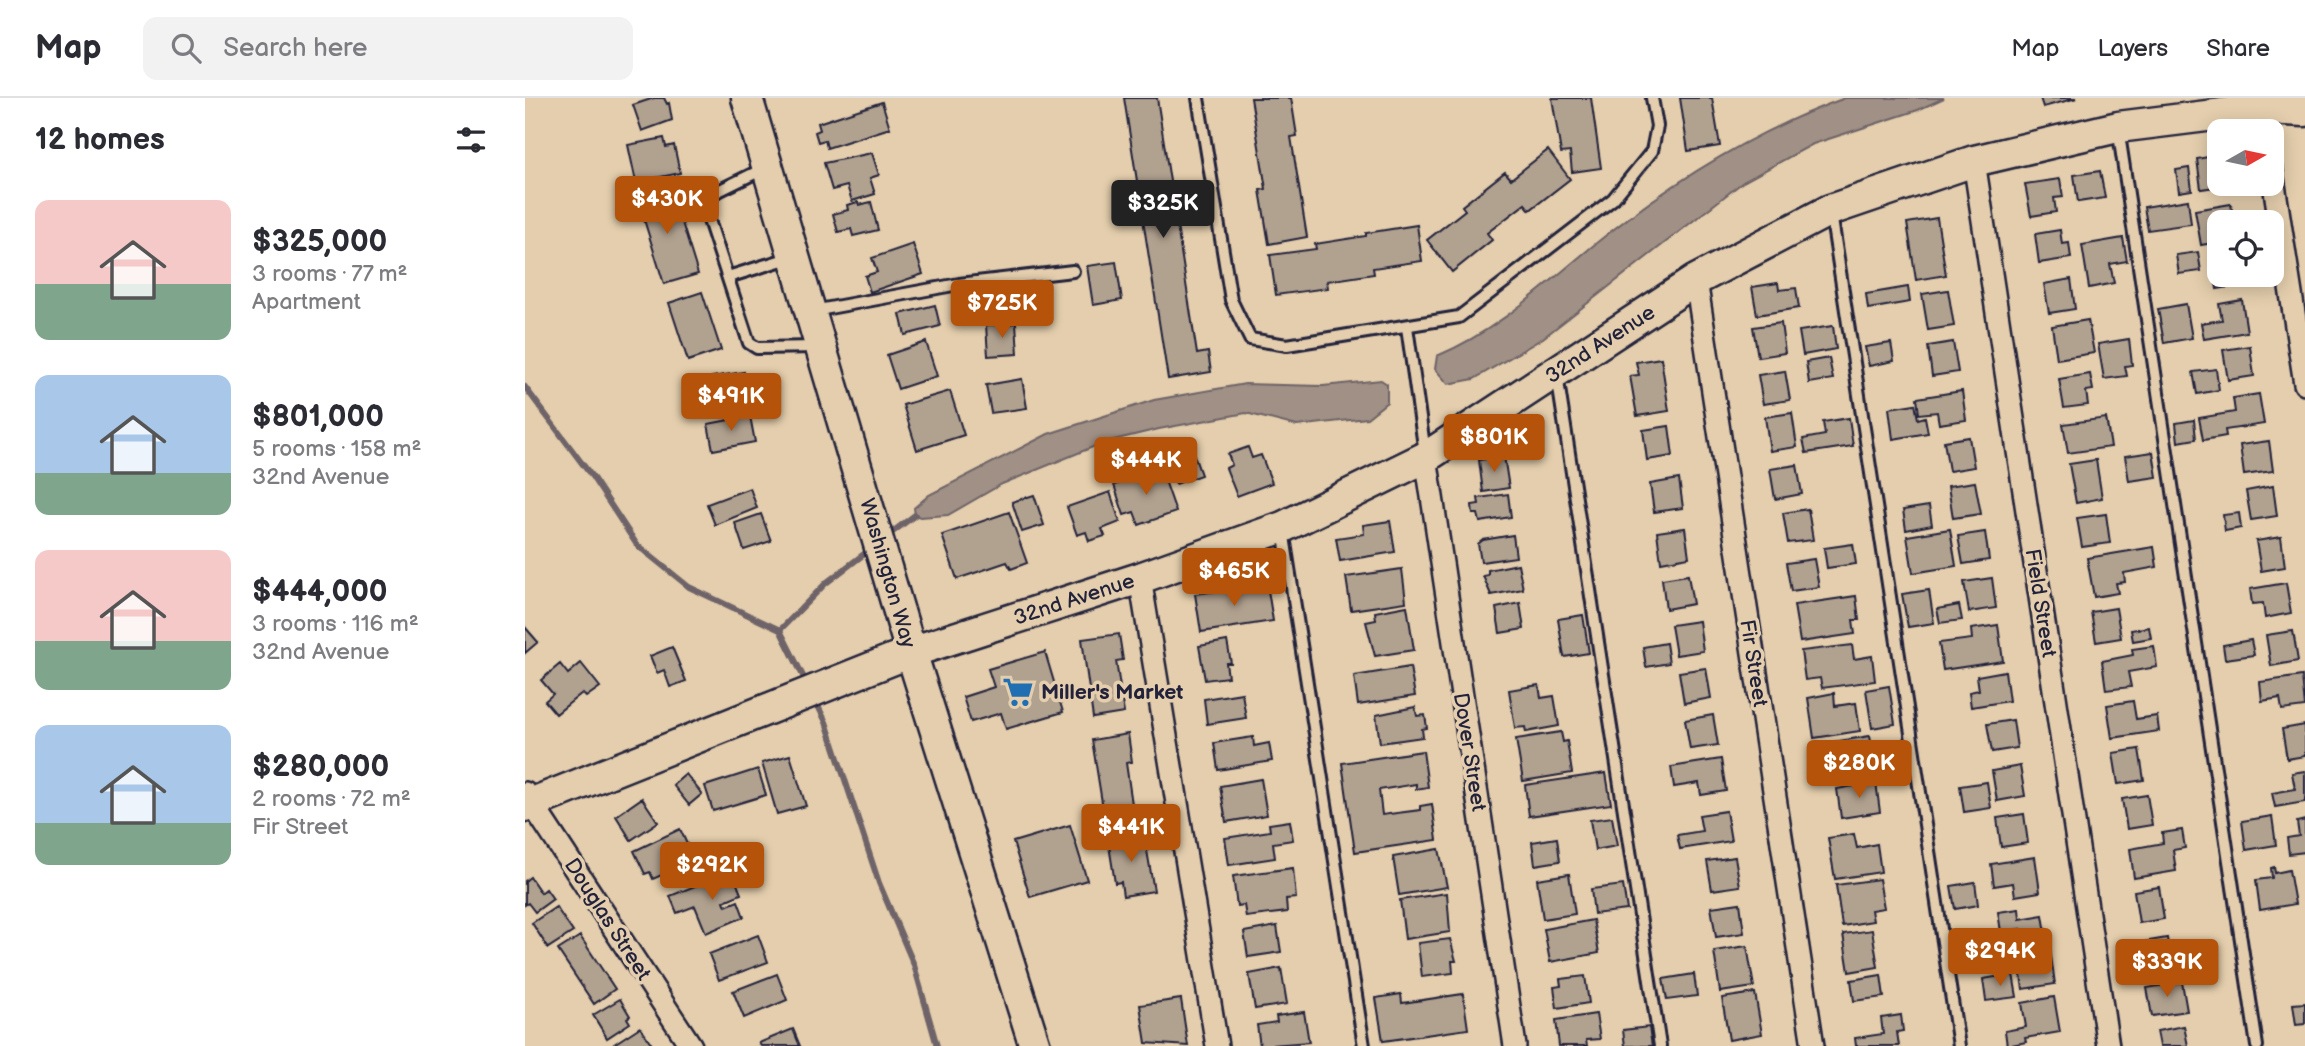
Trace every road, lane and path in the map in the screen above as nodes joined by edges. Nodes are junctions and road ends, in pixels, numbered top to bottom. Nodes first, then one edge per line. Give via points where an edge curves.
1 (747, 98) edge
2 (1198, 98) edge
3 (1652, 98) edge
4 (2305, 111) edge
5 (2269, 119) edge
6 (2207, 123) edge
7 (2118, 127) junction
8 (1975, 160) junction
9 (768, 167) junction
10 (2276, 196) edge
11 (1830, 210) junction
12 (794, 256) junction
13 (1073, 271) dead end
14 (728, 277) junction
15 (1696, 280) junction
16 (811, 312) junction
17 (1408, 327) junction
18 (821, 347) junction
19 (1557, 372) junction
20 (2305, 384) edge
21 (1426, 457) junction
22 (1283, 527) junction
23 (1140, 578) junction
24 (911, 652) junction
25 (528, 800) edge
26 (691, 1046) edge
27 (1035, 1046) edge
28 (1217, 1046) edge
29 (1364, 1046) edge
30 (1515, 1046) edge
31 (1660, 1046) edge
32 (1813, 1046) edge
33 (1959, 1046) edge
34 (2108, 1046) edge
35 (2257, 1046) edge

1 - 9 street, Washington Way
2 - 17 lane via 1231,300 1250,339 1287,345
3 - 17 lane via 1657,126 1652,151 1613,200 1459,317
4 - 5 street, 32nd Avenue
6 - 7 street, 32nd Avenue
7 - 8 street, 32nd Avenue
7 - 35 lane
8 - 11 street, 32nd Avenue
8 - 34 street, Field Street
9 - 12 street, Washington Way
9 - 14 lane via 710,195 704,205
10 - 20 street
11 - 15 street, 32nd Avenue
11 - 33 lane
12 - 14 lane
12 - 16 street, Washington Way
13 - 16 lane via 959,284
14 - 18 lane via 749,343 757,348
15 - 19 street, 32nd Avenue
15 - 32 street, Fir Street
16 - 18 street, Washington Way
17 - 21 lane
18 - 24 street, Washington Way
19 - 21 street, 32nd Avenue
19 - 31 lane
21 - 22 street, 32nd Avenue
21 - 30 street, Dover Street
22 - 23 street, 32nd Avenue
22 - 29 lane
23 - 24 street, 32nd Avenue
23 - 28 street
24 - 25 street, 32nd Avenue
24 - 27 street, Washington Way
25 - 26 street, Douglas Street

